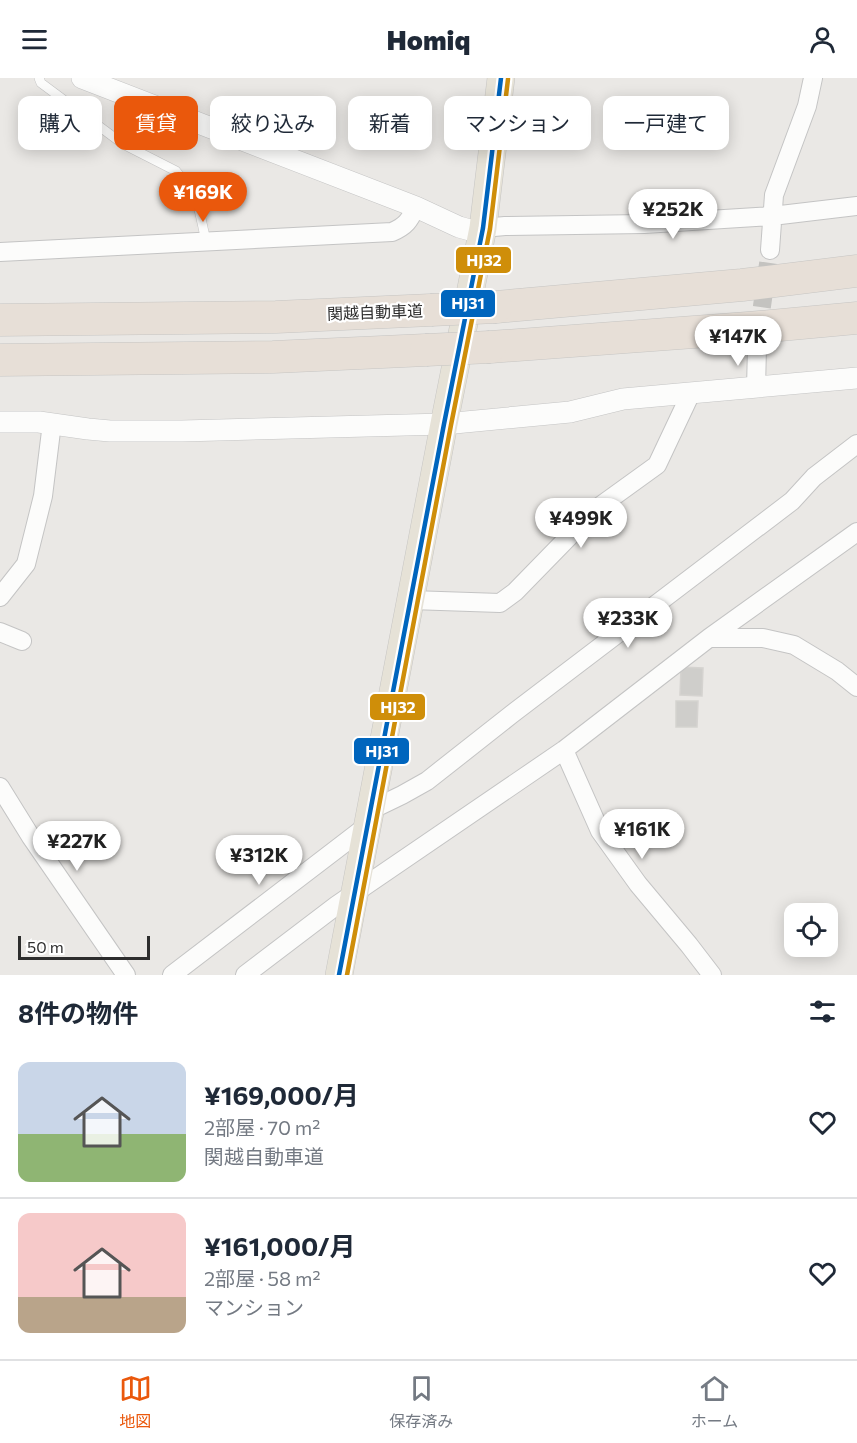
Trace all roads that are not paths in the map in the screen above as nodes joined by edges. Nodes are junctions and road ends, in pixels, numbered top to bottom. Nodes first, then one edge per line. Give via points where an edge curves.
1 (39, 78) edge
2 (82, 78) edge
3 (501, 78) edge
4 (813, 78) edge
5 (857, 206) edge
6 (416, 207) junction
7 (772, 216) junction
8 (483, 228) junction
9 (206, 241) junction
10 (770, 250) tunnel mouth
11 (0, 252) edge
12 (857, 271) edge
13 (857, 318) edge
14 (0, 320) edge
15 (757, 347) tunnel mouth
16 (0, 360) edge
17 (857, 378) edge
18 (756, 388) junction
19 (692, 393) junction
20 (0, 422) edge
21 (52, 423) junction
22 (444, 424) junction
23 (857, 444) edge
24 (857, 532) edge
25 (0, 597) edge
26 (411, 600) junction
27 (0, 632) edge
28 (709, 638) junction
29 (22, 641) dead end
30 (857, 687) edge
31 (564, 750) junction
32 (0, 787) edge
33 (7, 815) edge
34 (369, 817) junction
35 (355, 894) junction
36 (126, 975) edge
37 (172, 975) edge
38 (245, 975) edge
39 (339, 975) edge
40 (712, 975) edge

1 - 9 lane via 123,144 176,171 196,196
2 - 6 street
3 - 8 main road
4 - 7 street via 807,106 774,195
5 - 7 street
6 - 8 street via 459,227
6 - 9 street via 402,228 392,232
7 - 8 street
7 - 10 street
8 - 22 main road
9 - 11 street
12 - 14 highway, 関越自動車道, bridge via 496,307 264,317
13 - 16 highway, bridge via 490,347 273,357
15 - 18 street
17 - 18 street
18 - 19 street
19 - 22 street via 623,399 570,412
19 - 26 street via 657,465 596,509 500,603
20 - 21 street
21 - 22 street via 110,431
21 - 25 street via 43,496 26,564
22 - 26 main road
23 - 34 street via 814,477 792,501 427,781
24 - 28 street
26 - 34 main road
27 - 29 street
28 - 30 street via 763,638 794,645
28 - 31 street
31 - 35 street
31 - 40 street via 600,831
32 - 33 street
33 - 36 street via 31,837
34 - 35 main road
34 - 37 street
35 - 38 street
35 - 39 main road

